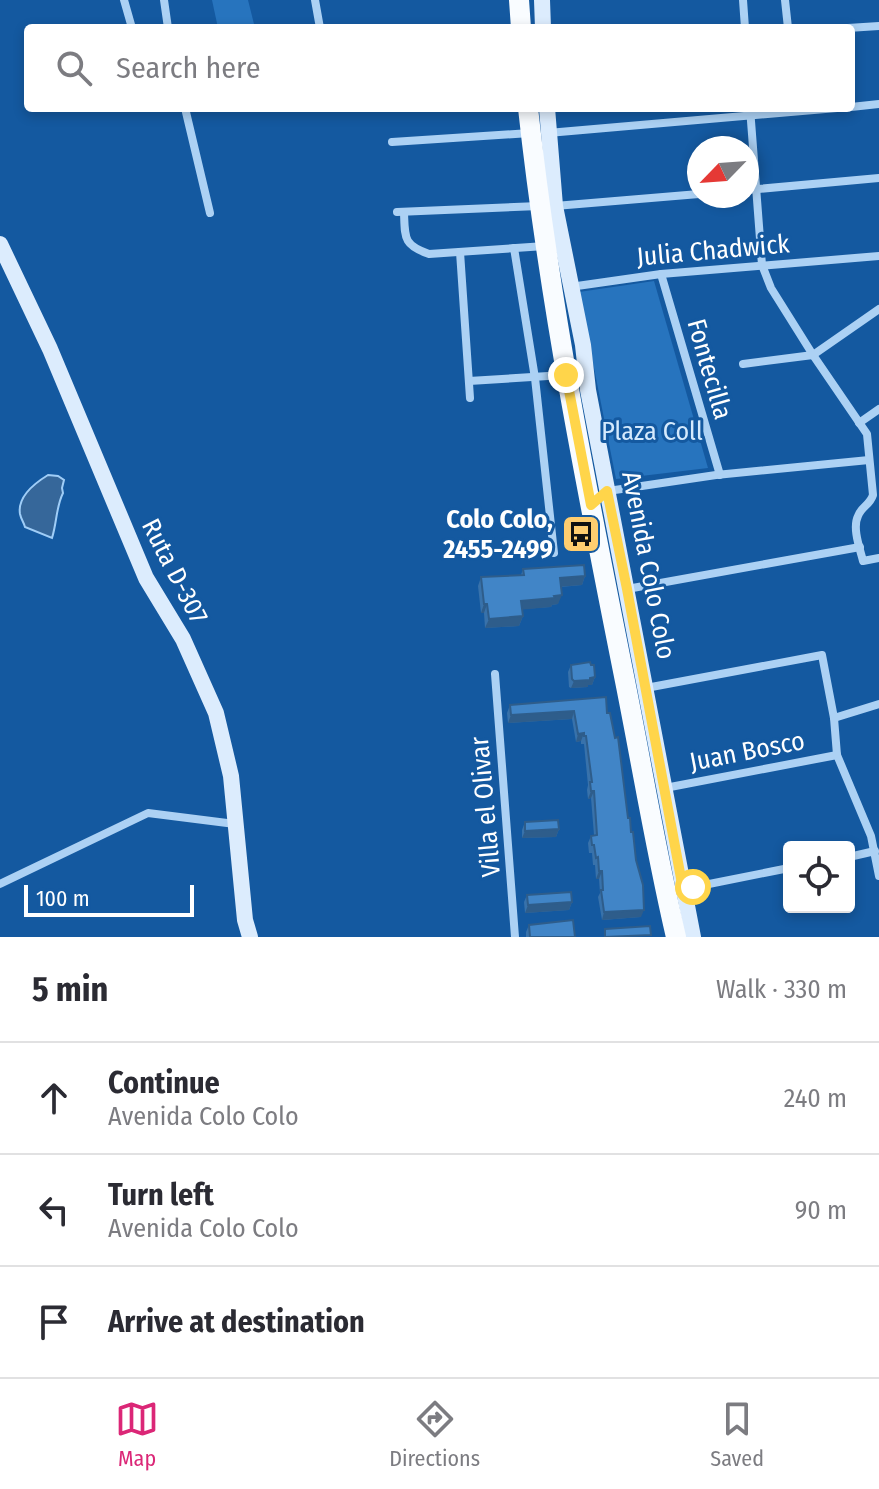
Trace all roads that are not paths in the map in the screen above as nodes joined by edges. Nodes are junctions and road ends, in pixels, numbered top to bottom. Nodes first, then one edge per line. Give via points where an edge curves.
1 (124, 0) edge
2 (164, 0) edge
3 (315, 0) edge
4 (519, 0) edge
5 (542, 0) edge
6 (743, 0) edge
7 (785, 0) edge
8 (131, 24) edge
9 (167, 24) edge
10 (319, 24) edge
11 (521, 24) edge
12 (543, 24) edge
13 (745, 24) edge
14 (788, 24) edge
15 (879, 26) edge
16 (855, 28) edge
17 (879, 104) edge
18 (855, 107) edge
19 (186, 112) edge
20 (530, 112) edge
21 (546, 112) edge
22 (751, 112) edge
23 (540, 133) junction
24 (751, 136) edge
25 (392, 142) dead end
26 (879, 178) edge
27 (759, 189) edge
28 (687, 195) edge
29 (547, 206) junction
30 (754, 208) edge
31 (210, 213) dead end
32 (0, 244) edge
33 (546, 246) junction
34 (514, 248) junction
35 (460, 252) junction
36 (879, 256) edge
37 (762, 265) junction
38 (661, 274) junction
39 (562, 289) junction
40 (879, 309) edge
41 (813, 355) junction
42 (743, 364) dead end
43 (566, 375) junction
44 (535, 378) junction
45 (469, 381) junction
46 (470, 398) dead end
47 (879, 409) edge
48 (859, 423) junction
49 (869, 460) junction
50 (720, 475) junction
51 (599, 498) junction
52 (875, 501) edge
53 (860, 547) junction
54 (554, 553) dead end
55 (879, 558) edge
56 (627, 589) junction
57 (495, 674) dead end
58 (646, 688) junction
59 (879, 704) edge
60 (834, 718) junction
61 (837, 755) junction
62 (665, 788) junction
63 (236, 824) junction
64 (875, 851) junction
65 (855, 856) edge
66 (783, 869) edge
67 (879, 876) edge
68 (0, 884) edge
69 (683, 889) junction
70 (250, 937) edge
71 (515, 937) edge
72 (676, 937) edge
73 (693, 937) edge

1 - 8 street
2 - 9 street
3 - 10 street
4 - 11 main road
5 - 12 street
6 - 13 street
7 - 14 street
15 - 16 street
17 - 18 street
19 - 31 street
20 - 23 main road, Avenida Colo Colo
21 - 23 street, Avenida Colo Colo
22 - 23 street
22 - 24 street
23 - 25 street
23 - 29 main road, Avenida Colo Colo
26 - 27 street
28 - 29 street
29 - 33 main road, Avenida Colo Colo
29 - 35 street via 400,212 412,248 429,254
29 - 39 street, Avenida Colo Colo
30 - 37 street
32 - 63 street, Ruta D-307 via 146,578 183,639 216,713
33 - 34 street
33 - 39 main road, Avenida Colo Colo
34 - 35 street
34 - 44 street
35 - 45 street
36 - 37 street, Julia Chadwick
37 - 38 street, Julia Chadwick
37 - 41 street
38 - 39 street, Julia Chadwick
38 - 50 street, Fontecilla
39 - 43 main road, Avenida Colo Colo
39 - 51 street, Avenida Colo Colo via 583,345
40 - 41 street
41 - 42 street
41 - 48 street
43 - 44 street
43 - 51 main road, Avenida Colo Colo
44 - 45 street
44 - 54 street
45 - 46 street
47 - 48 street
48 - 49 street via 867,434
49 - 50 street
49 - 52 street
50 - 51 street
51 - 56 street, Avenida Colo Colo
51 - 72 main road, Avenida Colo Colo
52 - 53 street via 857,517
53 - 55 street via 863,561
53 - 56 street
56 - 58 street, Avenida Colo Colo
57 - 71 street, Villa el Olivar
58 - 60 street via 822,655
58 - 62 street, Avenida Colo Colo
59 - 60 street
60 - 61 street
61 - 62 street, Juan Bosco
61 - 64 street
62 - 69 street, Avenida Colo Colo
63 - 68 street via 148,813
63 - 70 street, Ruta D-307
64 - 65 street
64 - 67 street
66 - 69 street
69 - 73 street, Avenida Colo Colo

